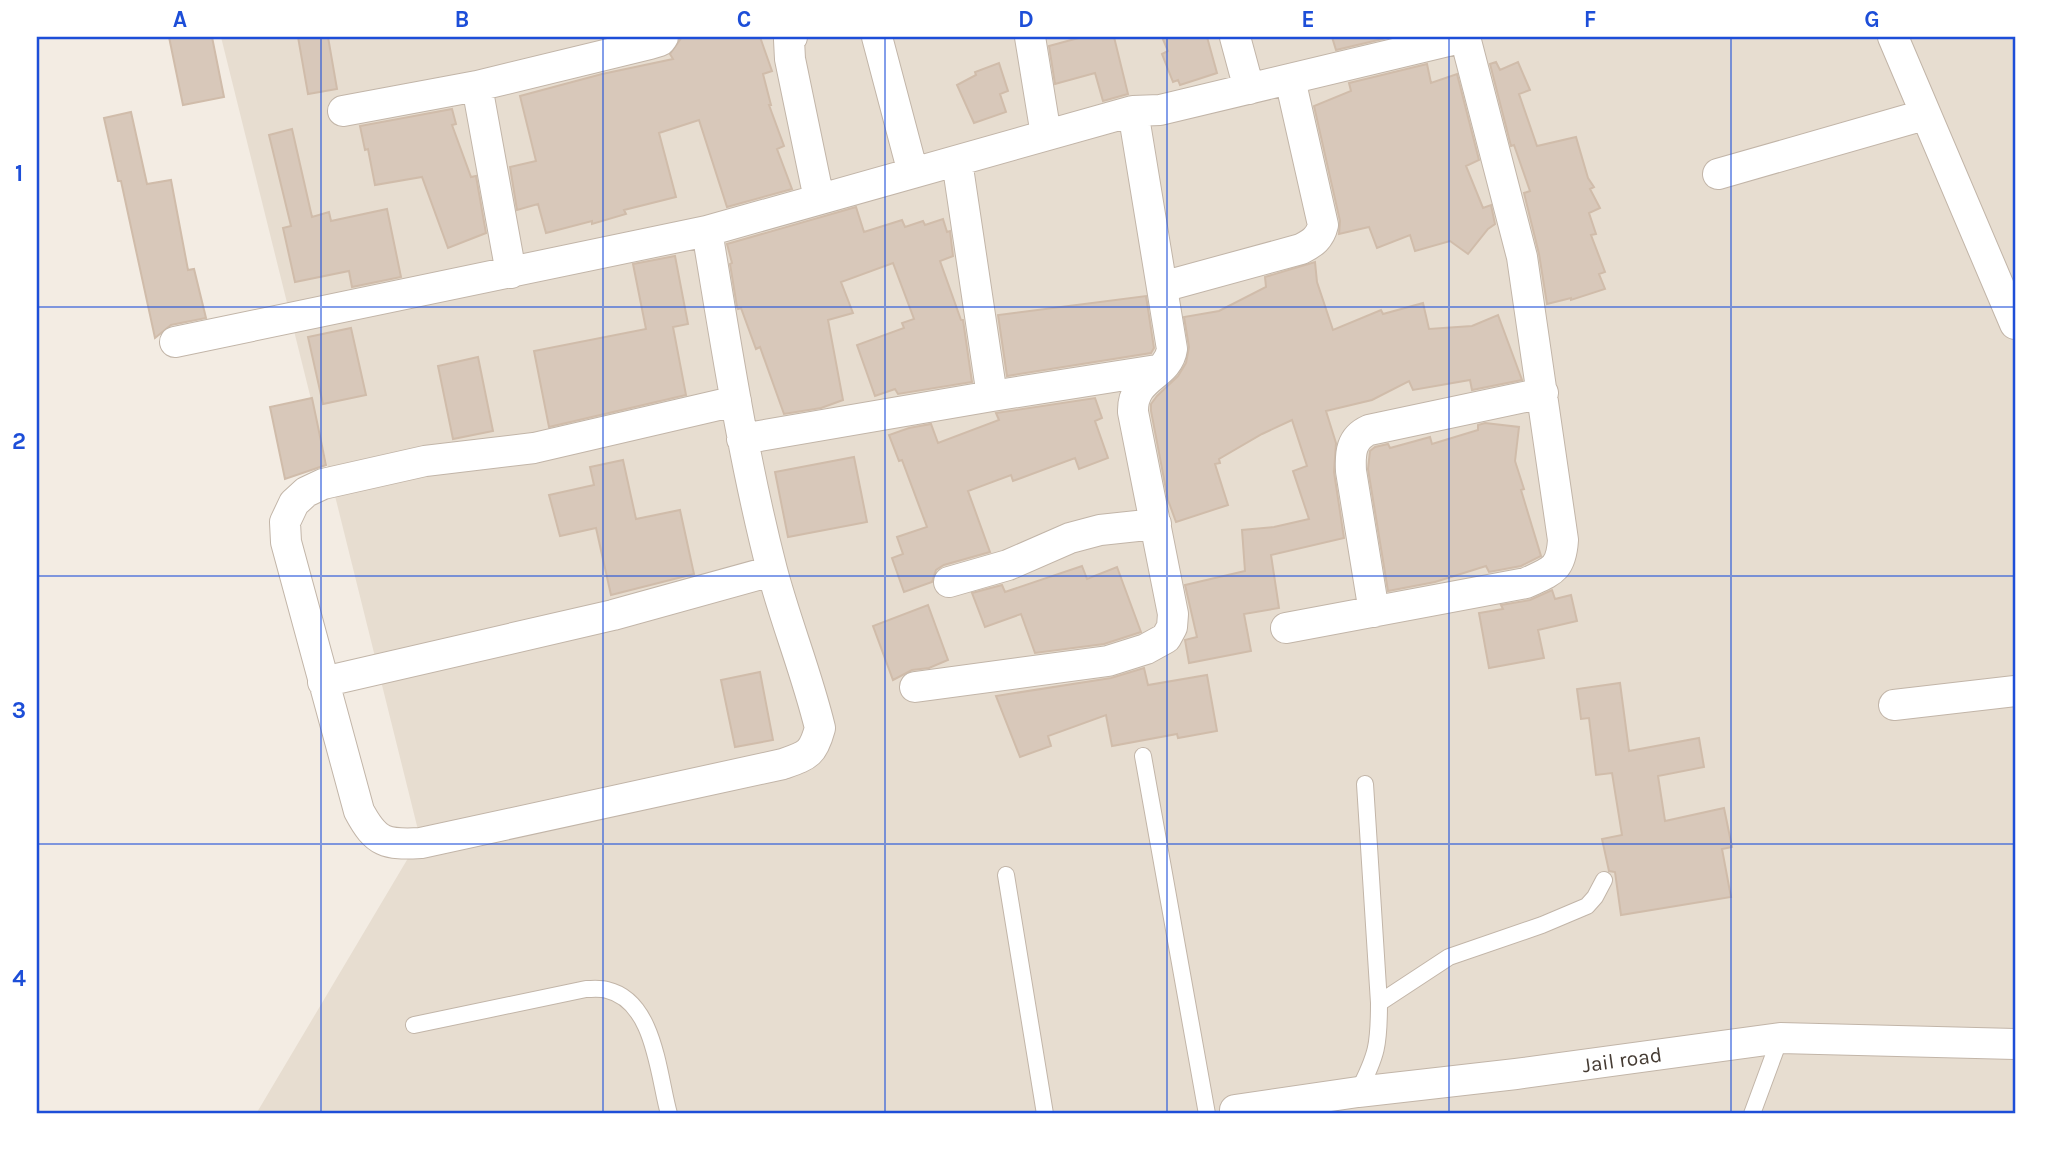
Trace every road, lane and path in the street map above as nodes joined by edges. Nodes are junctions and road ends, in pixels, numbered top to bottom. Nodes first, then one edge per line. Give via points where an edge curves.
1 (663, 37) edge
2 (792, 37) edge
3 (877, 37) edge
4 (1030, 37) edge
5 (1235, 37) edge
6 (1893, 37) edge
7 (1454, 38) edge
8 (1290, 79) junction
9 (477, 86) junction
10 (1249, 89) junction
11 (343, 111) dead end
12 (1133, 111) junction
13 (1924, 115) junction
14 (1046, 135) junction
15 (957, 161) junction
16 (913, 173) junction
17 (1718, 174) dead end
18 (819, 199) junction
19 (707, 231) junction
20 (511, 273) junction
21 (1162, 286) junction
22 (2015, 324) edge
23 (175, 342) dead end
24 (1157, 370) junction
25 (1543, 393) junction
26 (992, 396) junction
27 (736, 401) junction
28 (742, 439) junction
29 (1156, 524) junction
30 (772, 571) junction
31 (949, 582) dead end
32 (1374, 612) junction
33 (1286, 628) dead end
34 (323, 682) junction
35 (915, 687) dead end
36 (2015, 691) edge
37 (1894, 705) dead end
38 (1143, 756) dead end
39 (1365, 785) dead end
40 (1006, 875) dead end
41 (1604, 880) dead end
42 (1379, 1003) junction
43 (414, 1025) dead end
44 (1780, 1038) junction
45 (2015, 1044) edge
46 (1357, 1092) junction
47 (1224, 1113) edge
48 (669, 1114) edge
49 (1045, 1114) edge
50 (1752, 1114) edge

1 - 9 street
2 - 18 street via 790,59
3 - 16 street
4 - 14 street
5 - 10 street
6 - 13 street
7 - 8 street
7 - 25 street via 1522,257
8 - 10 street
8 - 21 street via 1323,225 1321,235 1301,249
9 - 11 street
9 - 20 street
10 - 12 street via 1160,110
12 - 14 street
12 - 21 street
13 - 17 street
13 - 22 street
14 - 15 street
15 - 16 street
15 - 26 street
16 - 18 street
18 - 19 street
19 - 20 street
19 - 27 street
20 - 23 street
21 - 24 street via 1172,349 1170,359
24 - 26 street
24 - 29 street via 1133,401
25 - 32 street via 1562,558 1551,572 1526,583
25 - 32 street via 1369,430 1353,442 1351,471
26 - 28 street
27 - 28 street
27 - 34 street via 534,449 402,465 306,492 294,503 285,522 286,542
28 - 30 street
29 - 31 street via 1070,538 1008,565
29 - 35 street via 1173,614 1172,627 1158,644 1097,663
30 - 34 street via 613,615
30 - 34 street via 820,728 815,747 783,764 421,843 382,841 369,830 359,811
32 - 33 street
36 - 37 street
38 - 47 lane
39 - 42 lane
40 - 49 lane
41 - 42 lane via 1587,906 1449,957
42 - 46 lane via 1375,1059
43 - 48 lane via 586,989 607,989 624,997 642,1016
44 - 45 street, Jail road
44 - 46 street, Jail road
44 - 50 lane
46 - 47 street, Jail road

